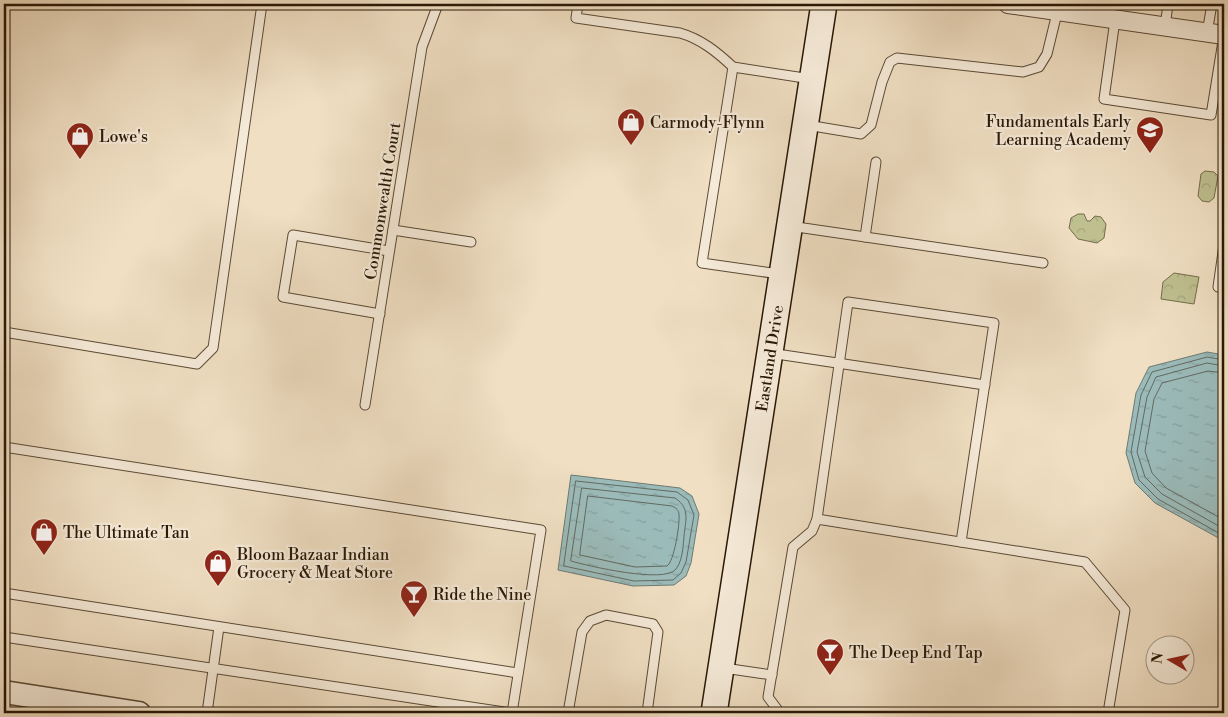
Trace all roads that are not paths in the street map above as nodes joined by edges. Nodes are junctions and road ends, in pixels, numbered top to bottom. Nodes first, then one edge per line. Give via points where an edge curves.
1 (262, 4) edge
2 (438, 4) edge
3 (578, 4) edge
4 (824, 4) edge
5 (1008, 4) edge
6 (1168, 4) edge
7 (1212, 4) edge
8 (1058, 7) edge
9 (1115, 20) junction
10 (1165, 27) junction
11 (1218, 35) edge
12 (733, 67) junction
13 (812, 79) junction
14 (806, 125) junction
15 (876, 162) dead end
16 (790, 226) junction
17 (393, 230) junction
18 (865, 237) junction
19 (471, 242) dead end
20 (1224, 245) edge
21 (389, 251) junction
22 (1042, 263) dead end
23 (782, 274) junction
24 (1218, 288) dead end
25 (380, 314) junction
26 (4, 332) edge
27 (770, 353) junction
28 (838, 363) junction
29 (985, 385) junction
30 (365, 405) dead end
31 (4, 447) edge
32 (817, 519) junction
33 (961, 542) junction
34 (4, 593) edge
35 (219, 627) junction
36 (4, 637) edge
37 (213, 668) junction
38 (721, 668) junction
39 (518, 673) junction
40 (772, 675) junction
41 (4, 692) edge
42 (140, 713) edge
43 (207, 713) edge
44 (512, 713) edge
45 (568, 713) edge
46 (647, 713) edge
47 (714, 713) edge
48 (780, 713) edge
49 (1108, 713) edge

1 - 26 lane via 213,348 196,364
2 - 17 lane, Commonwealth Court via 422,47
3 - 12 lane via 576,18 690,36 714,50
4 - 13 main road, Eastland Drive
5 - 8 street
6 - 10 lane
7 - 11 lane
8 - 9 street
8 - 14 lane via 1047,54 1039,67 1023,72 897,58 890,62 871,125 862,134
9 - 10 street
9 - 11 lane via 1104,98 1211,115
10 - 11 street
12 - 13 lane
12 - 23 lane via 702,263
13 - 14 main road, Eastland Drive
14 - 16 main road, Eastland Drive
15 - 18 lane
16 - 18 lane
16 - 23 main road, Eastland Drive
17 - 19 lane
17 - 21 lane, Commonwealth Court
18 - 22 lane
20 - 24 lane
21 - 25 lane, Commonwealth Court
21 - 25 lane via 292,235 283,297
23 - 27 main road, Eastland Drive
25 - 30 lane, Commonwealth Court
27 - 28 lane
27 - 38 main road, Eastland Drive
28 - 29 lane
28 - 29 lane via 848,302 984,321 994,323
28 - 32 lane
29 - 33 lane
31 - 39 lane via 541,530
32 - 33 lane
32 - 40 lane via 812,531 793,547
33 - 49 lane via 1085,562 1125,610
34 - 35 lane
35 - 37 lane
35 - 39 lane
36 - 37 lane
37 - 43 lane
37 - 44 lane
38 - 40 lane
38 - 47 main road, Eastland Drive
39 - 44 lane
40 - 48 lane via 768,697
41 - 42 street
45 - 46 lane via 582,632 590,621 606,615 652,624 658,632

